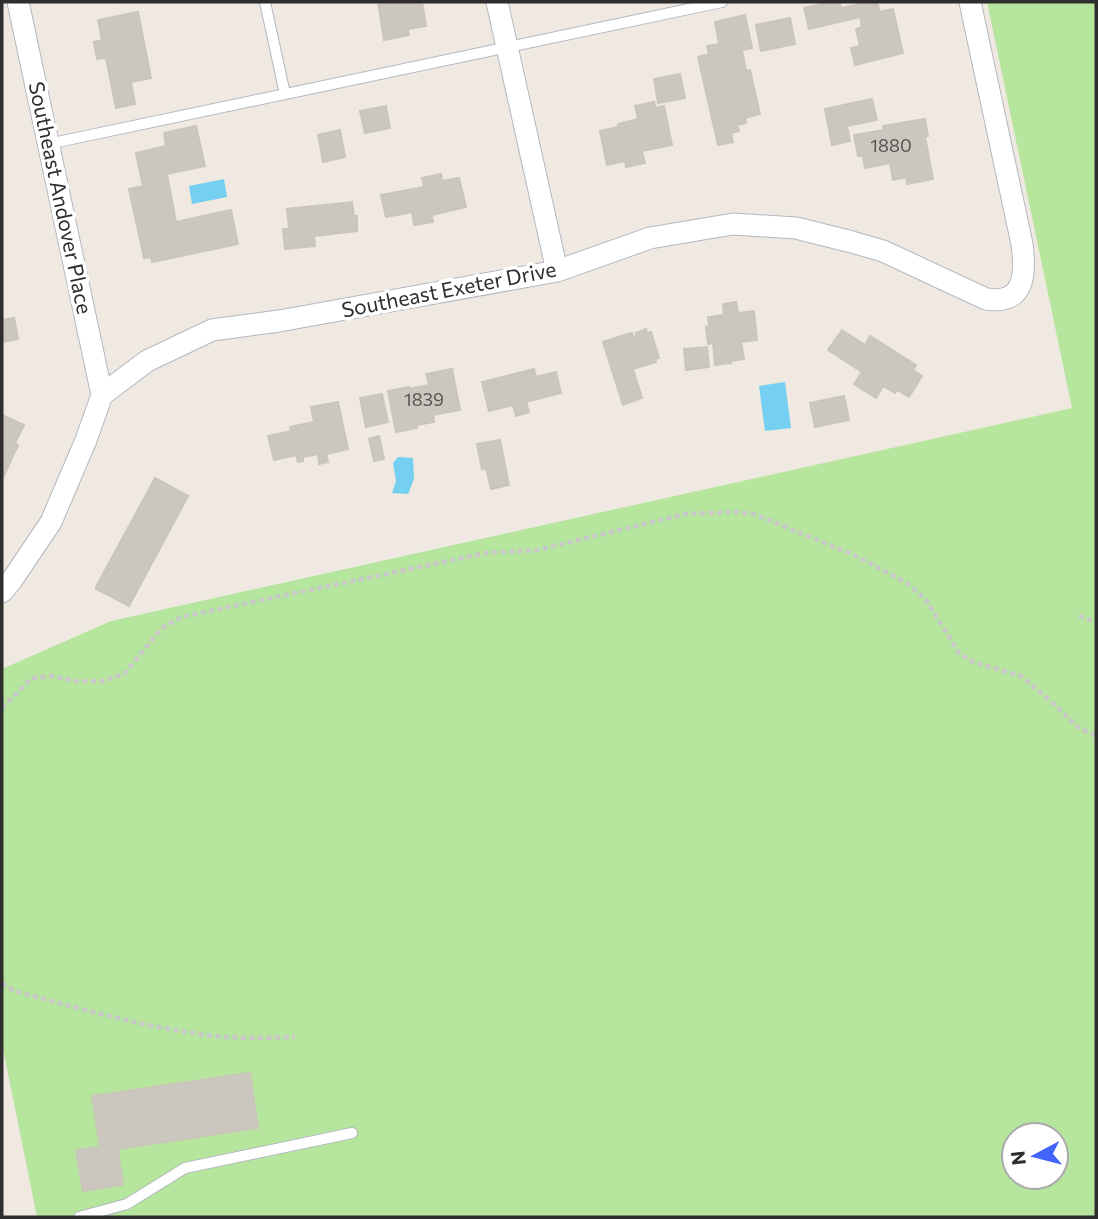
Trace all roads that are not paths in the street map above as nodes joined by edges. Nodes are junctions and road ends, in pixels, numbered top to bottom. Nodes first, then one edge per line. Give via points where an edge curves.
1 (18, 2) edge
2 (265, 2) edge
3 (497, 2) edge
4 (722, 2) edge
5 (970, 2) edge
6 (507, 48) junction
7 (285, 94) junction
8 (48, 144) junction
9 (557, 271) junction
10 (102, 395) junction
11 (2, 592) edge
12 (352, 1133) dead end
13 (79, 1217) edge

1 - 8 street, Southeast Andover Place
2 - 7 lane
3 - 6 street
4 - 6 lane
5 - 9 street, Southeast Exeter Drive via 1022,244 1024,279 1016,292 1000,302 986,299 883,251 796,228 733,224 650,238
6 - 7 lane
6 - 9 street
7 - 8 lane
8 - 10 street, Southeast Andover Place
9 - 10 street, Southeast Exeter Drive via 212,330 147,361
10 - 11 street via 51,522
12 - 13 lane via 185,1168 127,1204

